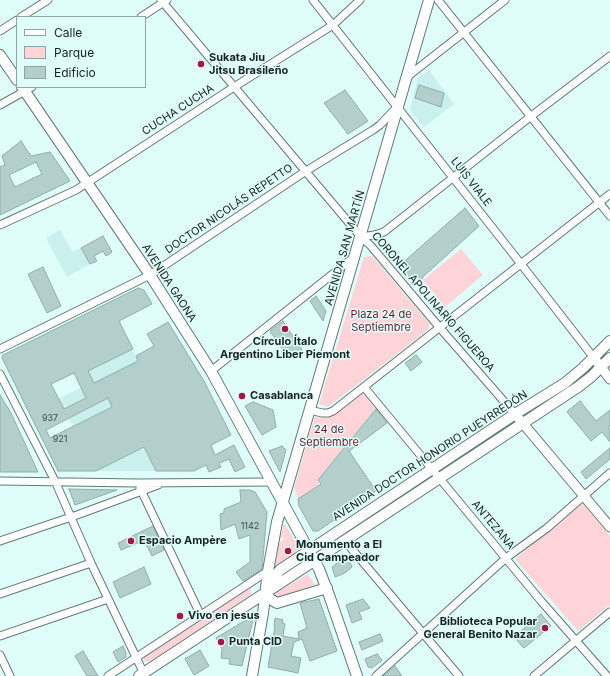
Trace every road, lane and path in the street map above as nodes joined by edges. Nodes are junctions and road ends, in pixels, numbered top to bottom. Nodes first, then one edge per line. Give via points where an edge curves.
1 (48, 0) edge
2 (313, 0) edge
3 (360, 0) edge
4 (429, 0) edge
5 (438, 0) edge
6 (505, 0) edge
7 (164, 1) edge
8 (23, 16) edge
9 (142, 16) edge
10 (16, 21) edge
11 (333, 25) junction
12 (0, 31) edge
13 (464, 32) junction
14 (0, 55) edge
15 (610, 56) edge
16 (407, 78) junction
17 (16, 79) edge
18 (234, 87) junction
19 (26, 89) edge
20 (0, 105) edge
21 (397, 107) junction
22 (530, 117) junction
23 (306, 171) junction
24 (453, 178) junction
25 (87, 182) junction
26 (610, 194) edge
27 (599, 202) junction
28 (610, 216) edge
29 (0, 225) edge
30 (361, 237) junction
31 (356, 255) junction
32 (521, 264) junction
33 (150, 275) junction
34 (440, 328) junction
35 (610, 341) edge
36 (0, 349) edge
37 (594, 358) junction
38 (610, 358) edge
39 (601, 367) junction
40 (211, 371) junction
41 (0, 374) edge
42 (610, 379) edge
43 (364, 387) junction
44 (310, 410) junction
45 (515, 414) junction
46 (523, 423) junction
47 (431, 469) junction
48 (292, 471) junction
49 (610, 473) edge
50 (439, 479) junction
51 (0, 481) edge
52 (55, 481) junction
53 (163, 482) junction
54 (271, 482) junction
55 (138, 483) junction
56 (142, 491) junction
57 (584, 495) junction
58 (282, 501) junction
59 (70, 517) junction
60 (610, 527) edge
61 (0, 541) edge
62 (345, 541) junction
63 (309, 551) junction
64 (506, 558) junction
65 (315, 561) junction
66 (91, 563) junction
67 (268, 571) junction
68 (327, 588) junction
69 (266, 592) junction
70 (0, 594) edge
71 (108, 599) junction
72 (610, 612) edge
73 (201, 616) junction
74 (423, 635) junction
75 (0, 636) edge
76 (576, 640) junction
77 (0, 655) edge
78 (136, 657) junction
79 (142, 675) edge
80 (10, 676) edge
81 (108, 676) edge
82 (252, 676) edge
83 (357, 676) edge
84 (376, 676) edge
85 (459, 676) edge
86 (534, 676) edge
87 (607, 676) edge

1 - 8 street
2 - 11 street, LUIS VIALE
3 - 11 street, CUCHA CUCHA
4 - 16 main road, AVENIDA SAN MARTÍN
5 - 13 street
6 - 13 street
7 - 9 street
7 - 18 street, CORONEL APOLINARIO FIGUEROA
10 - 12 street
11 - 18 street, CUCHA CUCHA
11 - 21 street, LUIS VIALE
13 - 16 street
13 - 22 street
14 - 17 main road
15 - 22 street
16 - 21 main road, AVENIDA SAN MARTÍN
18 - 23 street, CORONEL APOLINARIO FIGUEROA
18 - 25 street, CUCHA CUCHA
19 - 20 street
19 - 25 main road, AVENIDA GAONA
21 - 23 street, DOCTOR NICOLÁS REPETTO via 373,130
21 - 24 street, LUIS VIALE
21 - 30 main road, AVENIDA SAN MARTÍN
22 - 24 street
22 - 27 street
23 - 30 street, CORONEL APOLINARIO FIGUEROA
23 - 33 street, DOCTOR NICOLÁS REPETTO
24 - 30 street via 384,232
24 - 32 street, LUIS VIALE
25 - 29 street, CUCHA CUCHA via 76,190
25 - 33 main road, AVENIDA GAONA
26 - 27 street
27 - 28 street
27 - 32 street
30 - 31 main road, AVENIDA SAN MARTÍN
30 - 34 street, CORONEL APOLINARIO FIGUEROA
31 - 40 street
31 - 44 main road, AVENIDA SAN MARTÍN
32 - 34 street
32 - 37 street, LUIS VIALE
33 - 36 street, DOCTOR NICOLÁS REPETTO
33 - 40 main road, AVENIDA GAONA
34 - 43 street
34 - 45 street, CORONEL APOLINARIO FIGUEROA
35 - 37 main road, AVENIDA DOCTOR HONORIO PUEYRREDÓN
37 - 39 street, LUIS VIALE
37 - 45 main road, AVENIDA DOCTOR HONORIO PUEYRREDÓN via 565,383
38 - 39 main road, AVENIDA DOCTOR HONORIO PUEYRREDÓN
39 - 42 street, LUIS VIALE
39 - 46 main road, AVENIDA DOCTOR HONORIO PUEYRREDÓN via 578,387
40 - 54 main road, AVENIDA GAONA
41 - 52 street
43 - 44 street via 333,411 322,413
43 - 47 street, ANTEZANA
44 - 48 main road, AVENIDA SAN MARTÍN
45 - 46 street, CORONEL APOLINARIO FIGUEROA
45 - 47 main road, AVENIDA DOCTOR HONORIO PUEYRREDÓN
46 - 50 main road, AVENIDA DOCTOR HONORIO PUEYRREDÓN
46 - 57 street, CORONEL APOLINARIO FIGUEROA
47 - 50 street, ANTEZANA
47 - 63 main road, AVENIDA DOCTOR HONORIO PUEYRREDÓN
48 - 54 main road via 284,480
48 - 58 main road, AVENIDA SAN MARTÍN
49 - 57 street
50 - 62 main road, AVENIDA DOCTOR HONORIO PUEYRREDÓN
50 - 64 street, ANTEZANA
51 - 52 street
52 - 55 street
52 - 59 street
53 - 54 street
53 - 55 street
53 - 56 street
54 - 58 main road, AVENIDA GAONA
55 - 56 street
56 - 59 street
56 - 73 street
57 - 60 street, CORONEL APOLINARIO FIGUEROA
57 - 64 street via 547,528
58 - 63 main road, AVENIDA GAONA
58 - 67 main road
59 - 61 street
59 - 66 street
62 - 65 main road, AVENIDA DOCTOR HONORIO PUEYRREDÓN
62 - 74 street
63 - 65 main road, AVENIDA GAONA
63 - 69 main road, AVENIDA DOCTOR HONORIO PUEYRREDÓN via 280,570
64 - 74 street
64 - 76 street, ANTEZANA
65 - 68 main road, AVENIDA GAONA
65 - 69 main road, AVENIDA DOCTOR HONORIO PUEYRREDÓN
66 - 70 street
66 - 71 street
67 - 69 main road
67 - 73 street
68 - 69 main road via 277,603 270,599
68 - 83 main road, AVENIDA GAONA
69 - 79 main road, AVENIDA DOCTOR HONORIO PUEYRREDÓN
69 - 82 main road
71 - 75 street
71 - 78 street
72 - 76 street
73 - 78 street
74 - 84 street
74 - 85 street
76 - 86 street
76 - 87 street, ANTEZANA
77 - 80 street
78 - 79 street
78 - 81 street

